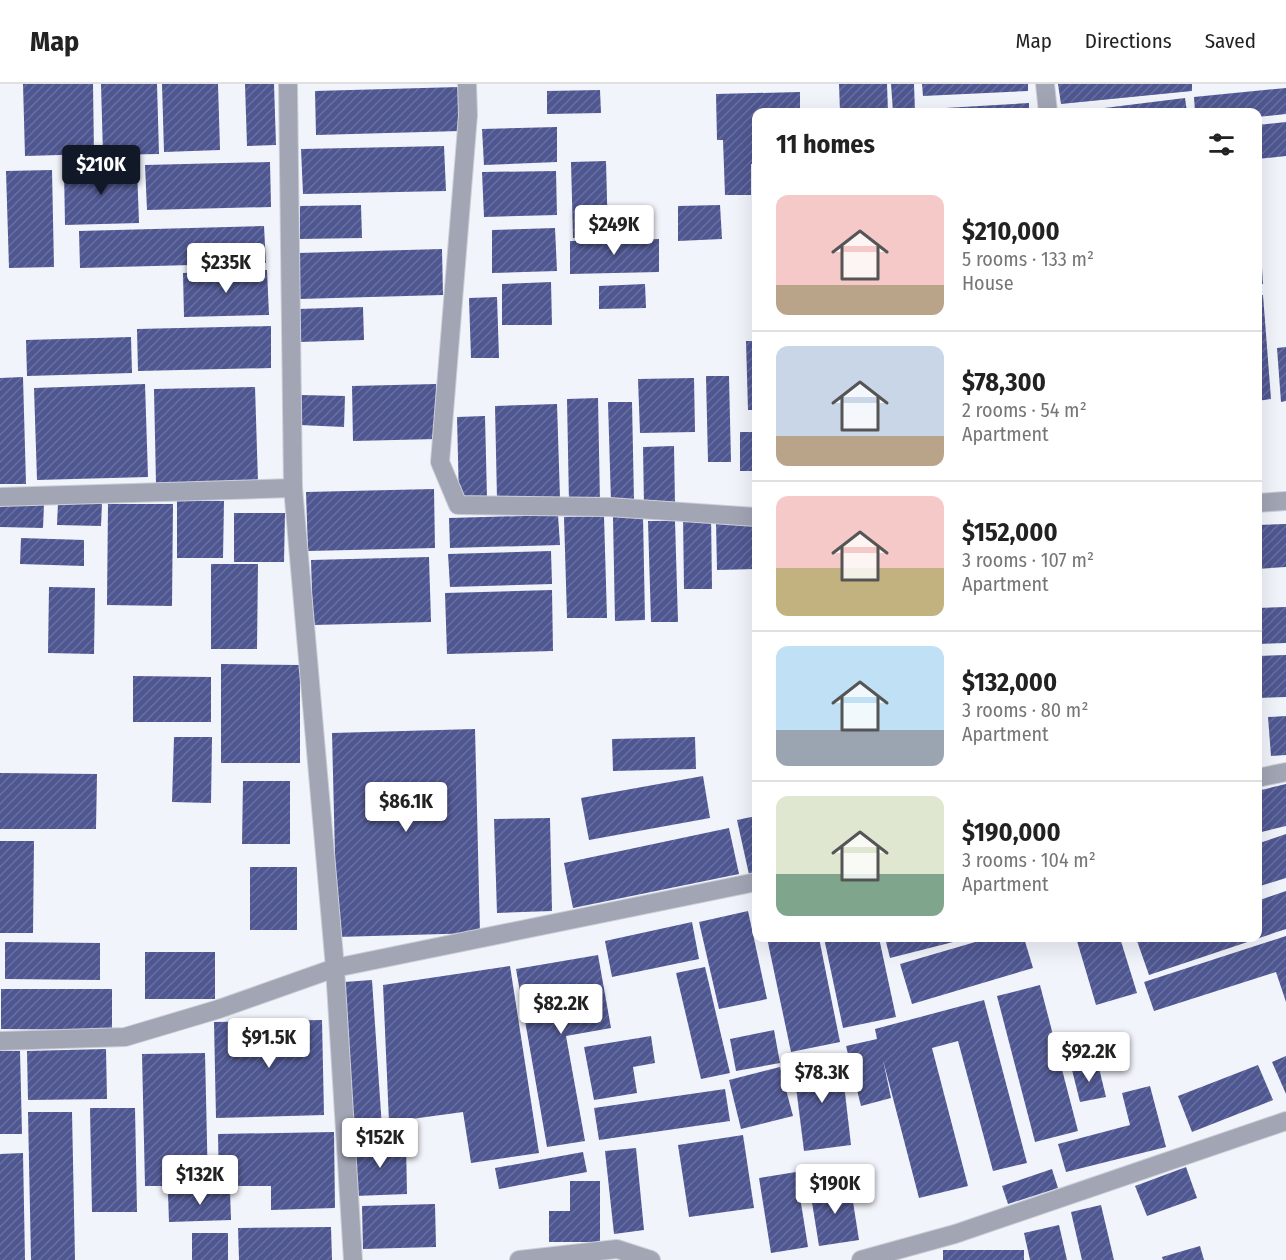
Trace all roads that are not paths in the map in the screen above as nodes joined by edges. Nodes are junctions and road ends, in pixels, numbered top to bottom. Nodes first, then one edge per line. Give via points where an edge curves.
1 (288, 84) edge
2 (467, 84) edge
3 (1045, 84) edge
4 (1048, 108) edge
5 (293, 488) junction
6 (0, 497) edge
7 (1286, 501) edge
8 (1262, 503) edge
9 (752, 517) edge
10 (1286, 772) edge
11 (1262, 777) edge
12 (752, 883) edge
13 (335, 968) junction
14 (0, 1041) edge
15 (1286, 1121) edge
16 (353, 1260) edge
17 (519, 1260) edge
18 (651, 1260) edge
19 (861, 1260) edge

1 - 5 street
2 - 9 street via 468,115 440,462 458,505 609,507
3 - 4 street
5 - 6 street
5 - 13 street
7 - 8 street
10 - 11 street
12 - 13 street
13 - 14 street via 125,1037
13 - 16 street
15 - 19 street via 955,1234
17 - 18 street via 617,1249

